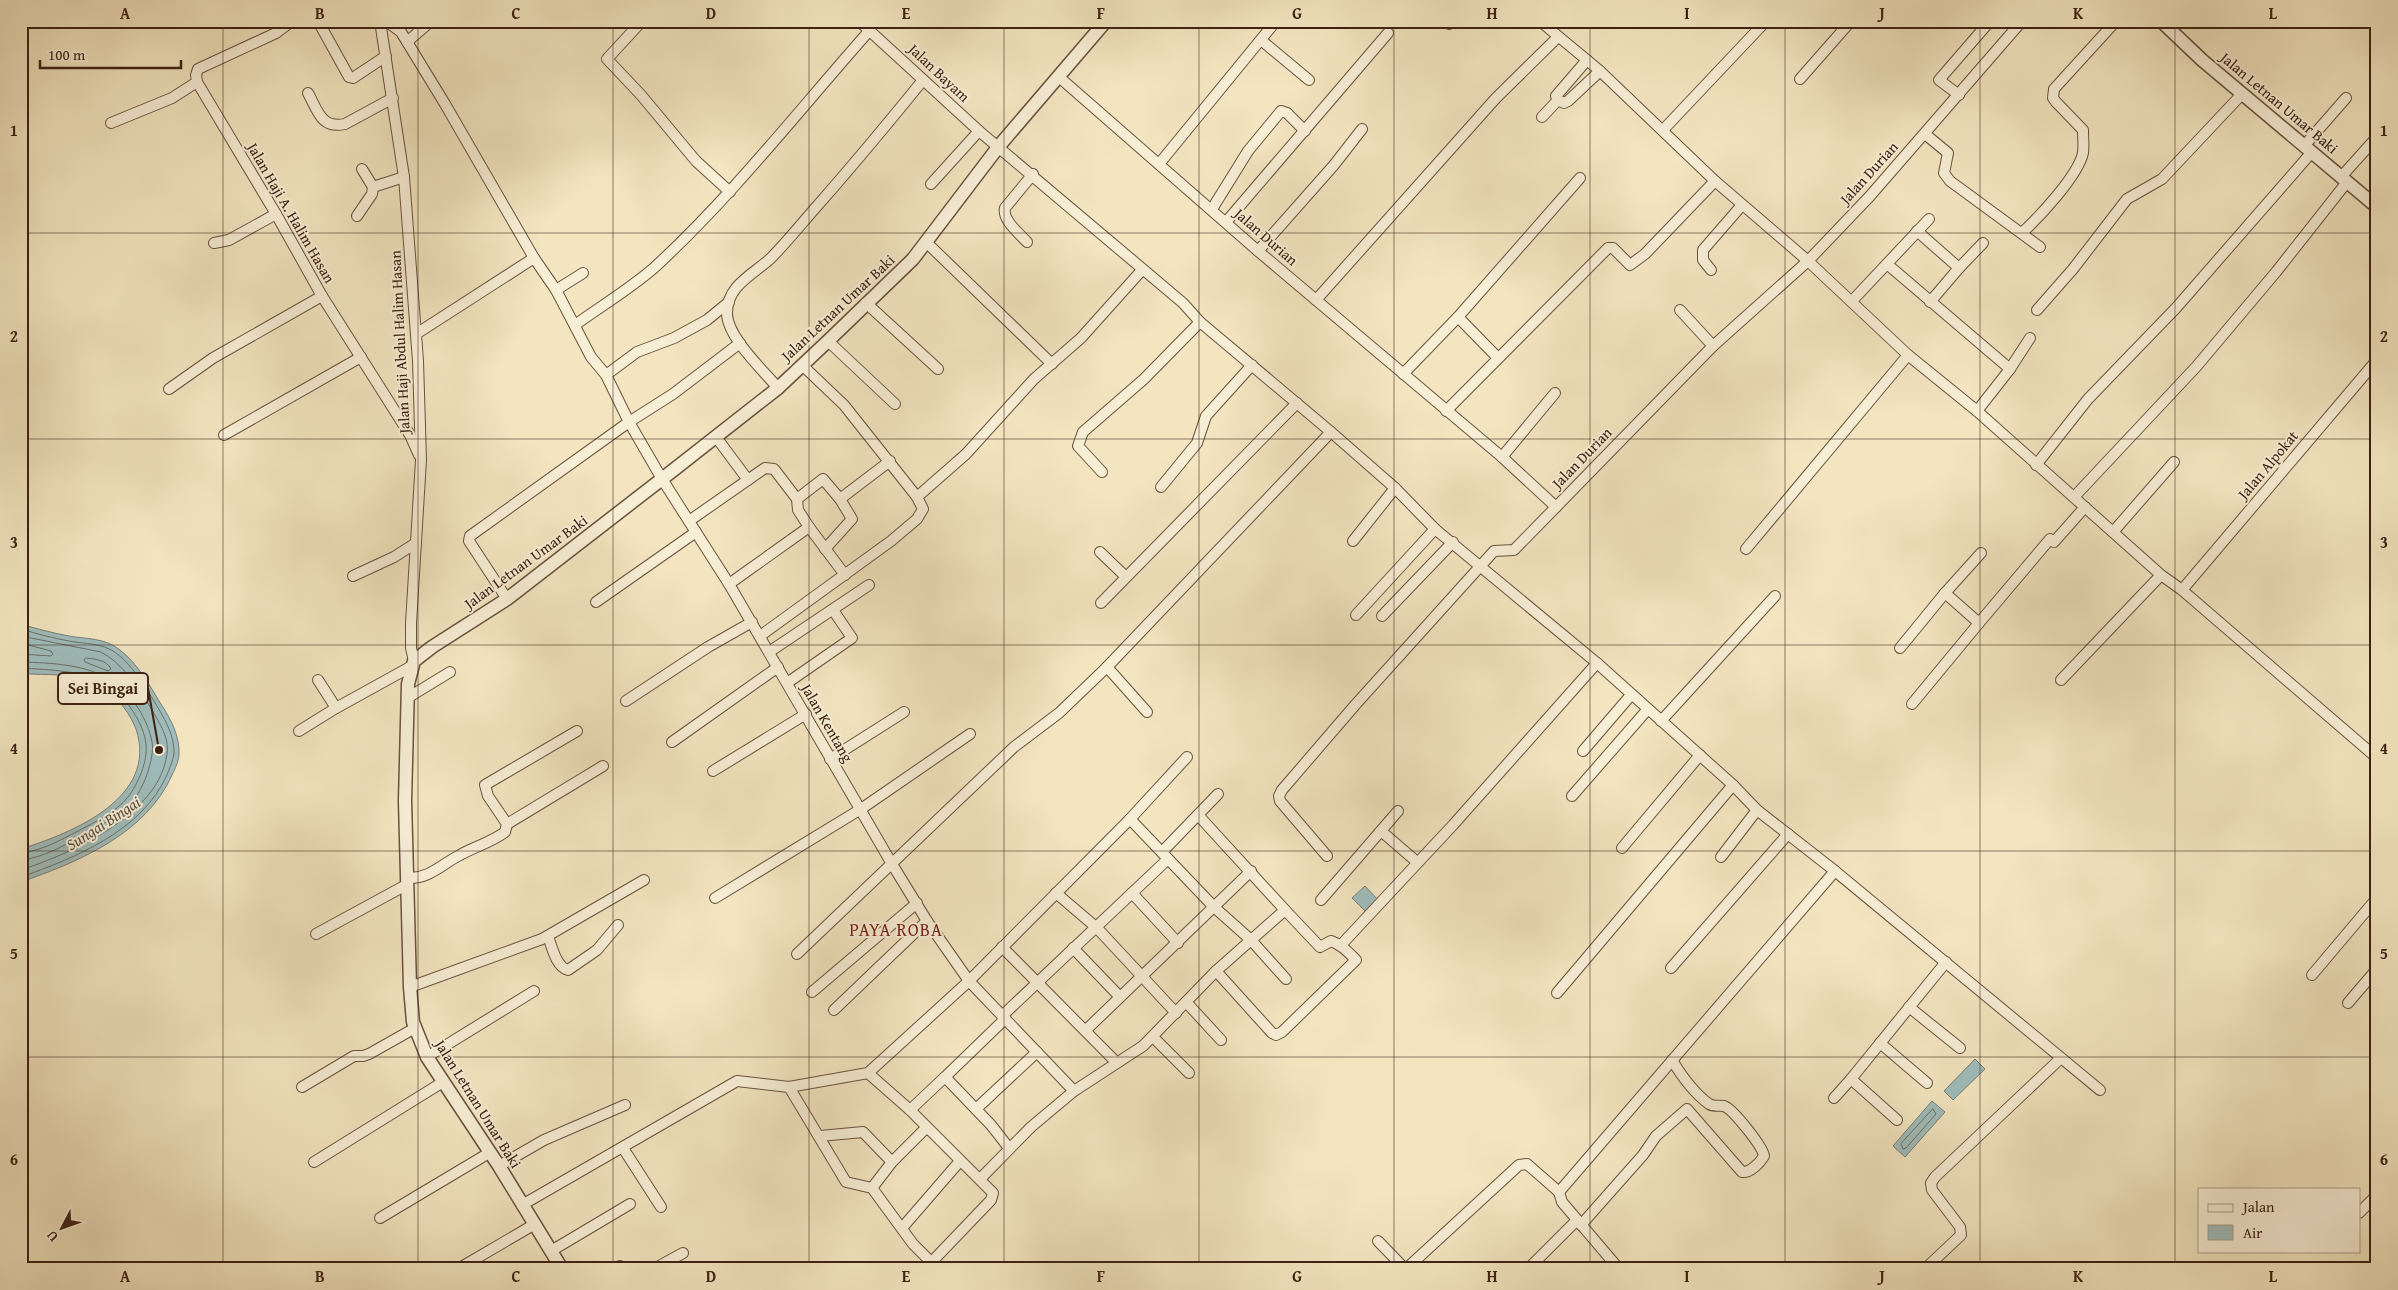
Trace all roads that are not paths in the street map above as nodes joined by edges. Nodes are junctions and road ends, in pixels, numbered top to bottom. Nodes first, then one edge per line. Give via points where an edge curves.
1 (292, 21) edge
2 (318, 21) edge
3 (380, 21) edge
4 (386, 21) edge
5 (431, 21) edge
6 (642, 21) edge
7 (859, 21) edge
8 (1106, 21) edge
9 (1276, 21) edge
10 (1766, 21) edge
11 (1851, 21) edge
12 (1990, 21) edge
13 (2022, 21) edge
14 (2116, 21) edge
15 (2162, 21) edge
16 (1544, 22) edge
17 (870, 30) junction
18 (1388, 33) dead end
19 (1558, 37) junction
20 (1262, 40) junction
21 (407, 42) junction
22 (386, 56) junction
23 (1587, 60) junction
24 (1600, 71) junction
25 (1060, 77) junction
26 (1800, 79) dead end
27 (923, 80) junction
28 (1308, 80) dead end
29 (197, 82) junction
30 (308, 93) dead end
31 (2242, 94) junction
32 (1959, 96) junction
33 (393, 98) junction
34 (2346, 98) dead end
35 (1558, 100) junction
36 (1542, 117) dead end
37 (111, 123) dead end
38 (1362, 129) dead end
39 (1663, 130) junction
40 (979, 131) junction
41 (1305, 131) junction
42 (1925, 134) junction
43 (2377, 138) edge
44 (999, 146) junction
45 (2308, 149) junction
46 (1159, 164) junction
47 (362, 169) dead end
48 (1033, 174) junction
49 (404, 177) junction
50 (1580, 178) dead end
51 (2344, 179) junction
52 (1715, 181) junction
53 (931, 184) dead end
54 (373, 187) junction
55 (730, 192) junction
56 (1742, 206) junction
57 (2377, 207) edge
58 (1212, 209) junction
59 (276, 214) junction
60 (356, 216) dead end
61 (1929, 219) dead end
62 (1226, 222) junction
63 (1917, 231) junction
64 (2022, 233) junction
65 (1026, 242) dead end
66 (214, 243) dead end
67 (927, 243) junction
68 (1983, 243) dead end
69 (2040, 247) dead end
70 (1258, 251) junction
71 (534, 258) junction
72 (1808, 261) junction
73 (1887, 264) junction
74 (1959, 268) junction
75 (1142, 270) junction
76 (1711, 270) dead end
77 (583, 273) dead end
78 (556, 290) junction
79 (322, 296) junction
80 (1316, 300) junction
81 (1852, 301) junction
82 (730, 302) junction
83 (1930, 302) junction
84 (866, 303) junction
85 (1680, 310) dead end
86 (2037, 310) dead end
87 (1458, 317) junction
88 (1200, 322) junction
89 (574, 325) junction
90 (416, 334) junction
91 (2030, 338) dead end
92 (828, 341) junction
93 (740, 343) junction
94 (1713, 346) junction
95 (1908, 356) junction
96 (360, 357) junction
97 (1498, 358) junction
98 (2377, 360) edge
99 (1052, 364) junction
100 (802, 365) junction
101 (1252, 365) junction
102 (938, 369) dead end
103 (2010, 369) junction
104 (1402, 374) junction
105 (606, 375) junction
106 (778, 388) junction
107 (169, 389) dead end
108 (1555, 393) dead end
109 (1297, 403) junction
110 (895, 404) dead end
111 (1446, 411) junction
112 (1976, 411) junction
113 (629, 422) junction
114 (1330, 432) junction
115 (224, 435) dead end
116 (716, 437) junction
117 (1502, 457) junction
118 (421, 460) junction
119 (890, 461) junction
120 (2174, 462) dead end
121 (2036, 464) junction
122 (1102, 472) dead end
123 (662, 479) junction
124 (748, 480) junction
125 (1162, 487) dead end
126 (1395, 488) junction
127 (917, 497) junction
128 (2074, 497) junction
129 (797, 499) junction
130 (840, 499) junction
131 (1556, 507) junction
132 (2085, 507) junction
133 (689, 521) junction
134 (809, 527) junction
135 (1436, 528) junction
136 (696, 532) junction
137 (2113, 532) junction
138 (1353, 541) dead end
139 (1453, 542) junction
140 (416, 543) junction
141 (825, 549) junction
142 (1746, 549) dead end
143 (1100, 552) dead end
144 (1981, 554) dead end
145 (1481, 566) junction
146 (2161, 574) junction
147 (845, 575) junction
148 (353, 576) dead end
149 (1125, 576) junction
150 (729, 584) junction
151 (869, 585) dead end
152 (2182, 590) junction
153 (1945, 593) junction
154 (1775, 596) dead end
155 (507, 598) junction
156 (596, 602) dead end
157 (1101, 602) dead end
158 (833, 610) junction
159 (1356, 615) dead end
160 (1382, 616) dead end
161 (752, 622) junction
162 (1979, 623) junction
163 (760, 636) junction
164 (1900, 648) dead end
165 (769, 652) junction
166 (1597, 663) junction
167 (413, 664) junction
168 (778, 667) junction
169 (1107, 667) junction
170 (450, 672) dead end
171 (318, 680) dead end
172 (2061, 680) dead end
173 (786, 684) junction
174 (1631, 695) junction
175 (408, 697) junction
176 (626, 701) dead end
177 (1912, 704) dead end
178 (336, 708) junction
179 (1648, 709) junction
180 (904, 712) dead end
181 (1147, 712) dead end
182 (806, 714) junction
183 (1661, 721) junction
184 (299, 731) dead end
185 (577, 731) dead end
186 (970, 734) dead end
187 (672, 742) dead end
188 (1584, 751) dead end
189 (1700, 755) junction
190 (1187, 757) dead end
191 (2377, 758) edge
192 (830, 759) junction
193 (603, 766) dead end
194 (712, 772) dead end
195 (1733, 785) junction
196 (1218, 794) dead end
197 (1572, 796) dead end
198 (861, 809) junction
199 (1757, 810) junction
200 (1398, 811) dead end
201 (1198, 815) junction
202 (1130, 819) junction
203 (507, 824) junction
204 (1381, 831) junction
205 (1788, 834) junction
206 (1622, 848) dead end
207 (1165, 856) junction
208 (1327, 856) dead end
209 (1720, 857) dead end
210 (1418, 862) junction
211 (892, 864) junction
212 (1251, 871) junction
213 (1836, 871) junction
214 (644, 880) dead end
215 (408, 881) junction
216 (1056, 893) junction
217 (1132, 893) junction
218 (715, 898) dead end
219 (2377, 898) edge
220 (1321, 900) dead end
221 (917, 903) junction
222 (1214, 906) junction
223 (1285, 910) junction
224 (927, 921) junction
225 (618, 925) dead end
226 (1097, 928) junction
227 (316, 934) dead end
228 (548, 936) junction
229 (1251, 940) junction
230 (1178, 943) junction
231 (1341, 944) junction
232 (1002, 946) junction
233 (1073, 948) junction
234 (797, 954) dead end
235 (1946, 962) junction
236 (1671, 968) dead end
237 (2377, 969) edge
238 (1216, 971) junction
239 (2312, 975) dead end
240 (1142, 976) junction
241 (1286, 979) dead end
242 (969, 981) junction
243 (1038, 981) junction
244 (410, 987) junction
245 (534, 991) dead end
246 (812, 992) dead end
247 (1557, 993) dead end
248 (1120, 997) junction
249 (1186, 1002) junction
250 (2348, 1003) dead end
251 (1909, 1007) junction
252 (834, 1010) dead end
253 (1176, 1013) junction
254 (1004, 1017) junction
255 (415, 1028) junction
256 (1086, 1030) junction
257 (1153, 1037) junction
258 (1221, 1040) dead end
259 (1880, 1043) junction
260 (1960, 1048) dead end
261 (1037, 1052) junction
262 (427, 1057) junction
263 (2061, 1058) junction
264 (1672, 1060) junction
265 (1116, 1062) junction
266 (868, 1073) junction
267 (1189, 1073) dead end
268 (945, 1077) junction
269 (1851, 1079) junction
270 (443, 1082) junction
271 (1928, 1083) dead end
272 (302, 1087) dead end
273 (790, 1087) junction
274 (2100, 1090) dead end
275 (1074, 1091) junction
276 (1834, 1098) dead end
277 (625, 1105) dead end
278 (976, 1109) junction
279 (910, 1110) junction
280 (1897, 1120) dead end
281 (926, 1128) junction
282 (820, 1136) junction
283 (623, 1148) junction
284 (1010, 1148) junction
285 (489, 1153) junction
286 (960, 1161) junction
287 (314, 1162) dead end
288 (892, 1162) junction
289 (499, 1166) junction
290 (980, 1179) junction
291 (872, 1188) junction
292 (1559, 1192) junction
293 (2377, 1195) edge
294 (630, 1204) dead end
295 (522, 1205) junction
296 (661, 1207) dead end
297 (2360, 1212) edge
298 (380, 1218) dead end
299 (1579, 1223) junction
300 (535, 1224) junction
301 (902, 1228) junction
302 (1378, 1241) dead end
303 (551, 1251) junction
304 (683, 1253) dead end
305 (928, 1265) edge
306 (458, 1269) edge
307 (562, 1269) edge
308 (615, 1269) edge
309 (624, 1269) edge
310 (654, 1269) edge
311 (1406, 1269) edge
312 (1528, 1269) edge
313 (1619, 1269) edge
314 (1925, 1269) edge

1 - 29 street via 276,33 198,69
2 - 22 street via 349,77 353,78
3 - 22 street, Jalan Haji Abdul Halim Hasan
4 - 21 street, Jalan Kentang via 401,32
5 - 21 street
6 - 55 street via 607,59 696,161
7 - 17 street, Jalan Bayam
8 - 25 street, Jalan Letnan Umar Baki
9 - 20 street
10 - 39 street
11 - 26 street
12 - 32 street via 1939,80
13 - 32 street, Jalan Durian
14 - 64 street via 2054,89 2053,98 2083,130 2083,153 2076,169 2048,208
15 - 31 street, Jalan Letnan Umar Baki
16 - 19 street
17 - 27 street, Jalan Bayam
17 - 55 street
18 - 41 street
19 - 23 street
19 - 80 street via 1496,98
20 - 28 street
20 - 46 street
21 - 71 street, Jalan Kentang
22 - 33 street, Jalan Haji Abdul Halim Hasan
23 - 24 street
23 - 35 street via 1556,96
24 - 35 street via 1568,101
24 - 39 street
25 - 44 street, Jalan Letnan Umar Baki
25 - 46 street, Jalan Durian
27 - 40 street, Jalan Bayam
27 - 82 street via 770,259 736,285
29 - 37 street via 172,98
29 - 59 street, Jalan Haji A. Halim Hasan
30 - 33 street via 323,120 336,126
31 - 45 street, Jalan Letnan Umar Baki
31 - 86 street via 2162,179 2127,199
32 - 42 street, Jalan Durian
33 - 49 street, Jalan Haji Abdul Halim Hasan
34 - 45 street
35 - 36 street
38 - 70 street
39 - 52 street
40 - 44 street, Jalan Bayam
40 - 53 street
41 - 58 street via 1282,111 1248,151
41 - 62 street
42 - 64 street via 1948,153 1944,173 1950,181
42 - 72 street, Jalan Durian
43 - 51 street
44 - 48 street, Jalan Bayam
44 - 67 street, Jalan Letnan Umar Baki
45 - 51 street, Jalan Letnan Umar Baki
45 - 121 street via 2176,308 2088,399
46 - 58 street, Jalan Durian
47 - 54 street
48 - 65 street via 1004,212
48 - 75 street, Jalan Bayam
49 - 54 street
49 - 90 street, Jalan Haji Abdul Halim Hasan
50 - 87 street
51 - 57 street, Jalan Letnan Umar Baki
51 - 128 street via 2276,272 2196,367
52 - 56 street
52 - 97 street via 1645,254 1630,265 1613,248 1608,248
54 - 60 street via 372,194
55 - 89 street via 653,268
56 - 72 street
56 - 76 street via 1704,250 1703,260
58 - 62 street, Jalan Durian
59 - 66 street via 229,240
59 - 79 street, Jalan Haji A. Halim Hasan
61 - 63 street
62 - 70 street, Jalan Durian
63 - 73 street
63 - 74 street
64 - 69 street
67 - 84 street, Jalan Letnan Umar Baki
67 - 99 street
68 - 74 street
70 - 80 street, Jalan Durian
71 - 78 street, Jalan Kentang
71 - 90 street
72 - 81 street
72 - 94 street, Jalan Durian
73 - 81 street
73 - 83 street
74 - 83 street
75 - 88 street, Jalan Bayam
75 - 99 street via 1081,338
77 - 78 street
78 - 89 street, Jalan Kentang
79 - 96 street, Jalan Haji A. Halim Hasan
79 - 107 street via 213,358
80 - 104 street, Jalan Durian
81 - 95 street
82 - 93 street via 727,316
82 - 105 street via 707,320 674,338 637,352
83 - 103 street
84 - 92 street, Jalan Letnan Umar Baki
84 - 102 street
85 - 94 street
87 - 97 street
87 - 104 street
88 - 101 street, Jalan Bayam
88 - 122 street via 1144,379 1083,432 1078,446
89 - 105 street, Jalan Kentang
90 - 118 street, Jalan Haji Abdul Halim Hasan
91 - 103 street
92 - 100 street, Jalan Letnan Umar Baki
92 - 110 street
93 - 106 street
93 - 113 street via 679,390
94 - 131 street, Jalan Durian
95 - 112 street
95 - 142 street
96 - 115 street
96 - 118 street, Jalan Haji A. Halim Hasan via 410,435
97 - 111 street
98 - 152 street, Jalan Alpokat
99 - 127 street via 1034,379 966,454
100 - 106 street, Jalan Letnan Umar Baki
100 - 119 street via 844,406
101 - 109 street, Jalan Bayam
101 - 125 street via 1206,416 1197,443
103 - 112 street
104 - 111 street, Jalan Durian
105 - 113 street, Jalan Kentang
106 - 116 street, Jalan Letnan Umar Baki
108 - 117 street
109 - 114 street, Jalan Bayam
109 - 149 street
111 - 117 street, Jalan Durian
112 - 121 street
113 - 123 street, Jalan Kentang
113 - 155 street via 470,536 470,541
114 - 126 street, Jalan Bayam
114 - 169 street
116 - 123 street, Jalan Letnan Umar Baki
116 - 124 street
117 - 131 street, Jalan Durian
118 - 140 street, Jalan Haji Abdul Halim Hasan
119 - 127 street
119 - 130 street
120 - 137 street
121 - 128 street
123 - 133 street, Jalan Kentang
123 - 155 street, Jalan Letnan Umar Baki
124 - 129 street via 765,468 774,469
124 - 133 street
126 - 135 street, Jalan Bayam
126 - 138 street
127 - 147 street via 923,509 917,518
128 - 132 street
129 - 130 street via 823,479
129 - 134 street via 798,510
130 - 141 street via 852,519
131 - 145 street via 1516,548 1496,550
132 - 137 street
132 - 162 street via 2054,542 2050,539
133 - 136 street, Jalan Kentang
134 - 141 street
134 - 150 street
135 - 139 street, Jalan Bayam
135 - 159 street
136 - 150 street, Jalan Kentang
136 - 156 street
137 - 146 street
139 - 145 street, Jalan Bayam
139 - 160 street
140 - 148 street
140 - 167 street, Jalan Haji Abdul Halim Hasan via 411,623
141 - 147 street
143 - 149 street
144 - 153 street
145 - 166 street, Jalan Bayam
145 - 208 street via 1280,793 1283,806
146 - 152 street
146 - 172 street
147 - 163 street
149 - 157 street
150 - 161 street, Jalan Kentang
151 - 158 street
152 - 191 street
153 - 162 street
153 - 164 street
154 - 183 street
155 - 167 street, Jalan Letnan Umar Baki
158 - 165 street
158 - 173 street via 852,638
161 - 163 street, Jalan Kentang
161 - 176 street
162 - 177 street
163 - 165 street, Jalan Kentang
165 - 168 street, Jalan Kentang
166 - 174 street, Jalan Bayam
166 - 210 street
167 - 175 street, Jalan Letnan Umar Baki
167 - 178 street
168 - 173 street, Jalan Kentang
168 - 187 street
169 - 181 street
169 - 211 street via 1059,713 1014,747
170 - 175 street
171 - 178 street
173 - 182 street, Jalan Kentang
174 - 179 street, Jalan Bayam
174 - 188 street
175 - 215 street, Jalan Letnan Umar Baki via 405,801
178 - 184 street
179 - 183 street, Jalan Bayam
179 - 197 street
180 - 192 street
182 - 192 street, Jalan Kentang
182 - 194 street
183 - 189 street, Jalan Bayam
185 - 203 street via 485,785 488,796
186 - 198 street
189 - 195 street, Jalan Bayam
189 - 206 street
190 - 202 street
192 - 198 street, Jalan Kentang
193 - 203 street
195 - 199 street, Jalan Bayam
195 - 247 street
196 - 201 street
198 - 211 street, Jalan Kentang
198 - 218 street
199 - 205 street, Jalan Bayam
199 - 209 street
200 - 204 street
201 - 207 street
201 - 212 street
202 - 207 street
202 - 216 street
203 - 215 street via 502,835 424,876
204 - 210 street
204 - 220 street
205 - 213 street, Jalan Bayam
205 - 236 street
207 - 217 street
207 - 222 street
210 - 231 street
211 - 221 street, Jalan Kentang
211 - 234 street
212 - 222 street
212 - 223 street
213 - 235 street, Jalan Bayam
213 - 264 street
214 - 228 street
215 - 227 street
215 - 244 street, Jalan Letnan Umar Baki
216 - 226 street
216 - 232 street
217 - 226 street
217 - 230 street
219 - 239 street
221 - 224 street, Jalan Kentang
221 - 246 street
222 - 229 street
222 - 230 street
223 - 229 street
223 - 231 street via 1320,947 1331,941
224 - 242 street, Jalan Kentang
224 - 252 street
225 - 228 street via 597,950 568,970 557,960
226 - 233 street
226 - 240 street
228 - 244 street
229 - 238 street
229 - 241 street
230 - 240 street
231 - 238 street via 1356,960 1276,1035
232 - 242 street
232 - 243 street
233 - 243 street
233 - 248 street
235 - 251 street
235 - 263 street, Jalan Bayam
237 - 250 street
238 - 249 street
240 - 248 street
240 - 253 street
242 - 254 street, Jalan Kentang
242 - 266 street
243 - 254 street
243 - 256 street
244 - 255 street, Jalan Letnan Umar Baki
245 - 262 street
248 - 256 street
249 - 253 street
249 - 258 street
251 - 259 street
251 - 260 street
253 - 257 street
254 - 261 street, Jalan Kentang
254 - 268 street
255 - 262 street, Jalan Letnan Umar Baki
255 - 272 street via 369,1054 354,1056
256 - 265 street
257 - 265 street
257 - 267 street
259 - 269 street
259 - 271 street
261 - 275 street, Jalan Kentang
261 - 278 street
262 - 270 street, Jalan Letnan Umar Baki
263 - 274 street, Jalan Bayam
263 - 314 street via 1935,1177 1932,1190 1960,1227 1961,1235
264 - 292 street
264 - 299 street via 1708,1103 1724,1106 1733,1113 1761,1147 1763,1159 1748,1172 1742,1172 1687,1109 1656,1136 1643,1156
265 - 275 street
266 - 273 street
266 - 279 street
268 - 278 street
268 - 279 street
269 - 276 street
269 - 280 street
270 - 285 street, Jalan Letnan Umar Baki
270 - 287 street
273 - 282 street
273 - 283 street via 736,1081
275 - 284 street
277 - 289 street via 544,1140
278 - 284 street
279 - 281 street
281 - 286 street
281 - 288 street
282 - 288 street via 863,1132
282 - 291 street via 846,1182
283 - 295 street
283 - 296 street
284 - 290 street
285 - 289 street, Jalan Letnan Umar Baki
285 - 298 street
286 - 290 street
286 - 301 street
288 - 291 street
289 - 295 street, Jalan Letnan Umar Baki
290 - 305 street via 993,1196
291 - 301 street
292 - 299 street via 1562,1202
292 - 311 street via 1527,1164 1519,1165
293 - 297 street
294 - 303 street
295 - 300 street, Jalan Letnan Umar Baki
299 - 312 street
299 - 313 street
300 - 303 street, Jalan Letnan Umar Baki
300 - 306 street
301 - 305 street
302 - 311 street
303 - 307 street, Jalan Letnan Umar Baki
304 - 310 street
308 - 309 street via 620,1266

